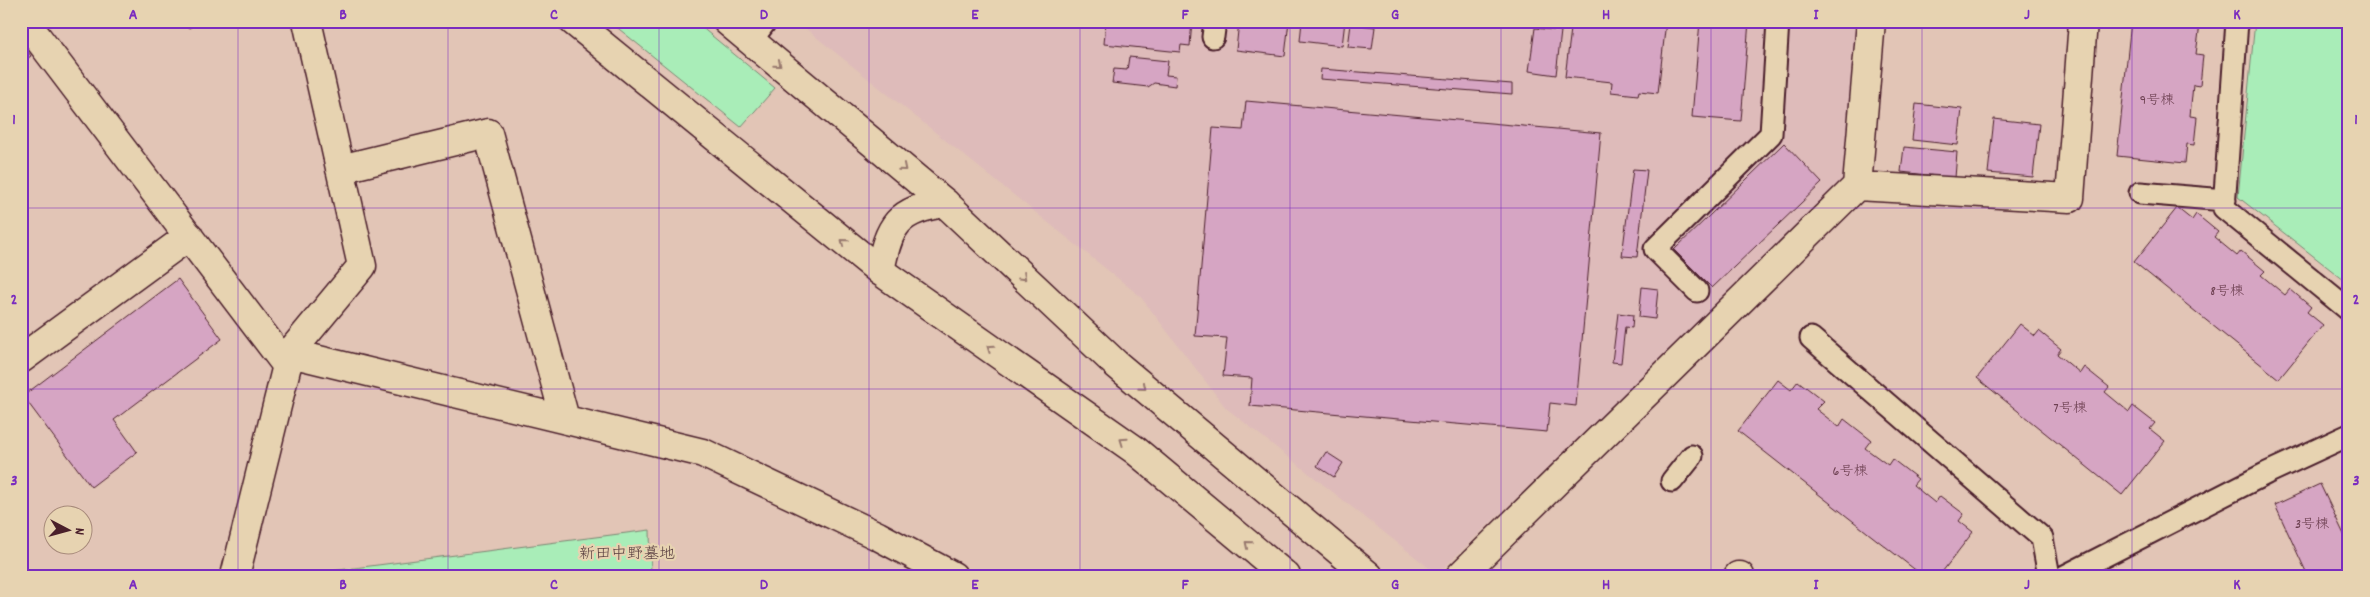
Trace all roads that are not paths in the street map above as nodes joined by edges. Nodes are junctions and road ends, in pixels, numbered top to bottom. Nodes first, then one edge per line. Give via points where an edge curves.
1 (24, 21) edge
2 (307, 21) edge
3 (573, 21) edge
4 (727, 21) edge
5 (1778, 21) edge
6 (1871, 21) edge
7 (2083, 21) edge
8 (2238, 21) edge
9 (758, 31) edge
10 (340, 169) junction
11 (1857, 186) junction
12 (2140, 193) dead end
13 (2225, 200) junction
14 (945, 203) junction
15 (189, 236) junction
16 (880, 271) junction
17 (1697, 291) dead end
18 (2349, 310) edge
19 (1811, 338) dead end
20 (21, 359) edge
21 (288, 359) junction
22 (566, 420) junction
23 (2349, 435) edge
24 (1692, 456) dead end
25 (1672, 481) dead end
26 (235, 576) edge
27 (953, 576) edge
28 (1286, 576) edge
29 (1369, 576) edge
30 (1460, 576) edge
31 (2049, 576) edge
32 (2065, 576) edge

1 - 15 street
2 - 10 street
16 -> 3 street
4 - 9 street
5 - 17 lane via 1771,134 1655,250
6 - 11 street
7 - 11 street via 2070,198
8 - 13 lane
9 -> 14 street
10 - 21 street via 362,266
10 - 22 street via 488,133
11 - 30 street
12 - 13 lane
13 - 18 lane via 2224,208
14 - 16 street via 921,207 905,214 883,251
14 -> 29 street via 1116,364
15 - 20 street
15 - 21 street
28 -> 16 street via 1135,450
19 - 31 lane via 2042,538
21 - 22 street
21 - 26 street
22 - 27 street via 703,454 878,536
23 - 32 lane
24 - 25 lane

